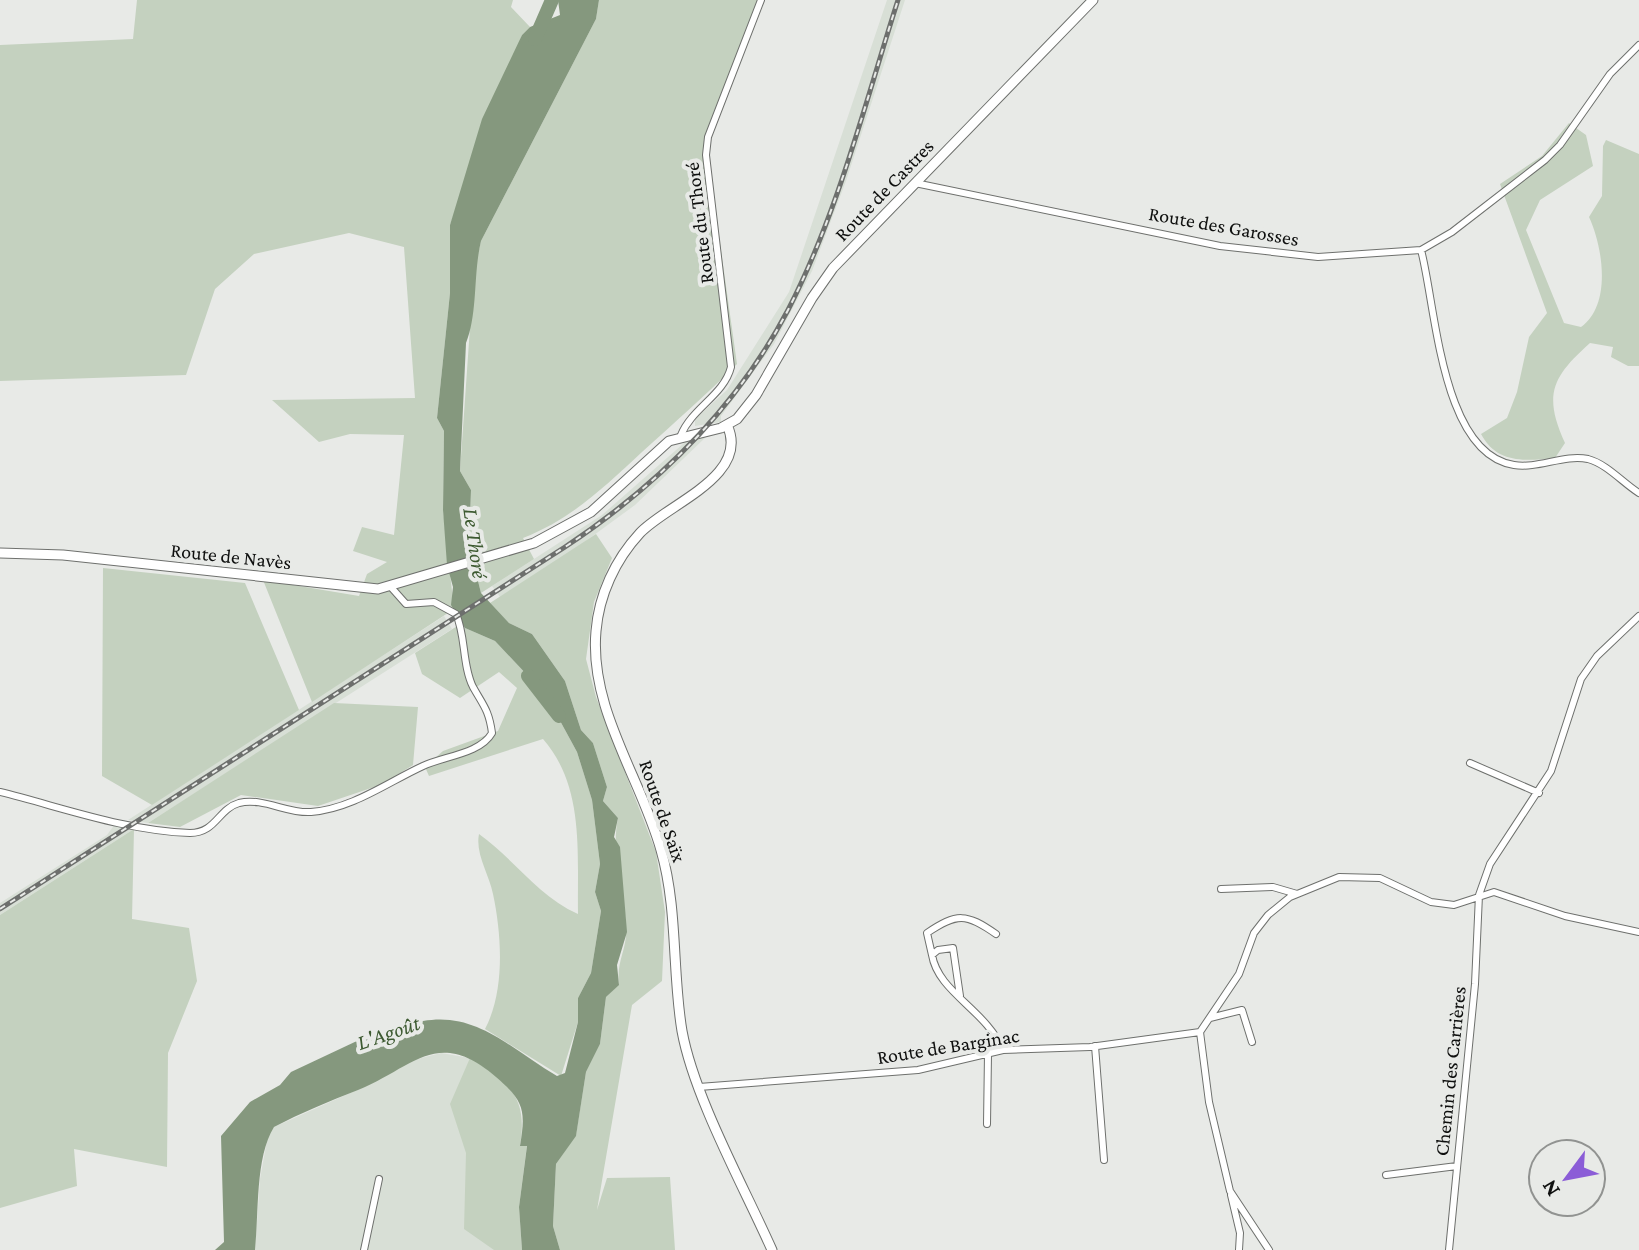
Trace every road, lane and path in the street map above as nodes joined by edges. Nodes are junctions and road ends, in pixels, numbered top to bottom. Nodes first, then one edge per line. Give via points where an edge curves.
1 (761, 0) edge
2 (1093, 0) edge
3 (1639, 45) edge
4 (915, 183) junction
5 (1421, 250) junction
6 (727, 425) junction
7 (681, 435) junction
8 (1639, 493) edge
9 (0, 553) edge
10 (390, 586) junction
11 (1639, 616) edge
12 (1470, 763) dead end
13 (0, 792) edge
14 (1539, 793) junction
15 (1221, 889) dead end
16 (1297, 894) junction
17 (1479, 895) junction
18 (1639, 932) edge
19 (996, 934) dead end
20 (932, 955) junction
21 (960, 996) junction
22 (1210, 1018) junction
23 (1200, 1032) junction
24 (1252, 1042) dead end
25 (1095, 1046) junction
26 (1003, 1050) junction
27 (988, 1054) junction
28 (699, 1087) junction
29 (987, 1124) dead end
30 (1104, 1160) dead end
31 (1457, 1166) junction
32 (1386, 1175) dead end
33 (379, 1179) dead end
34 (1230, 1191) junction
35 (364, 1250) edge
36 (772, 1250) edge
37 (1239, 1250) edge
38 (1269, 1250) edge
39 (1449, 1250) edge

1 - 7 street, Route du Thoré via 708,137 706,155 731,367
2 - 4 main road, Route de Castres
3 - 5 street, Route des Garosses via 1610,74 1545,160
4 - 5 street, Route des Garosses via 1220,246 1318,257
4 - 6 main road, Route de Castres via 822,282 756,395
5 - 8 street via 1452,398 1480,444 1509,465 1589,460
6 - 7 main road
6 - 28 main road, Route de Saïx via 731,450 721,472 650,523 617,563 599,609 595,642 604,702 666,870 681,1023
7 - 10 main road, Route de Navès via 660,447 609,498 571,526 490,558
9 - 10 main road, Route de Navès via 63,555 354,587
10 - 13 street via 406,604 434,602 456,614 473,687 490,718 488,739 387,787 313,812 237,804 209,829 194,833 150,830
11 - 14 street, Chemin des Carrières via 1581,679
12 - 14 street
14 - 17 street, Chemin des Carrières via 1490,864
15 - 16 street via 1273,887
16 - 17 street via 1339,877 1380,878 1431,902 1454,905
16 - 22 street via 1254,933 1239,974
17 - 18 street via 1494,892 1565,916
17 - 31 street, Chemin des Carrières
19 - 20 street via 966,918 950,917 927,933
20 - 21 street via 941,980
20 - 21 street via 953,948
21 - 26 street via 982,1016
22 - 23 street
22 - 24 street via 1242,1010
23 - 25 street, Route de Barginac
23 - 34 street via 1209,1102
25 - 26 street, Route de Barginac
25 - 30 street
26 - 27 street, Route de Barginac
27 - 28 street, Route de Barginac via 918,1070
27 - 29 street
28 - 36 main road, Route de Saïx
31 - 32 street
31 - 39 street, Chemin des Carrières
33 - 35 street
34 - 37 street
34 - 38 street

